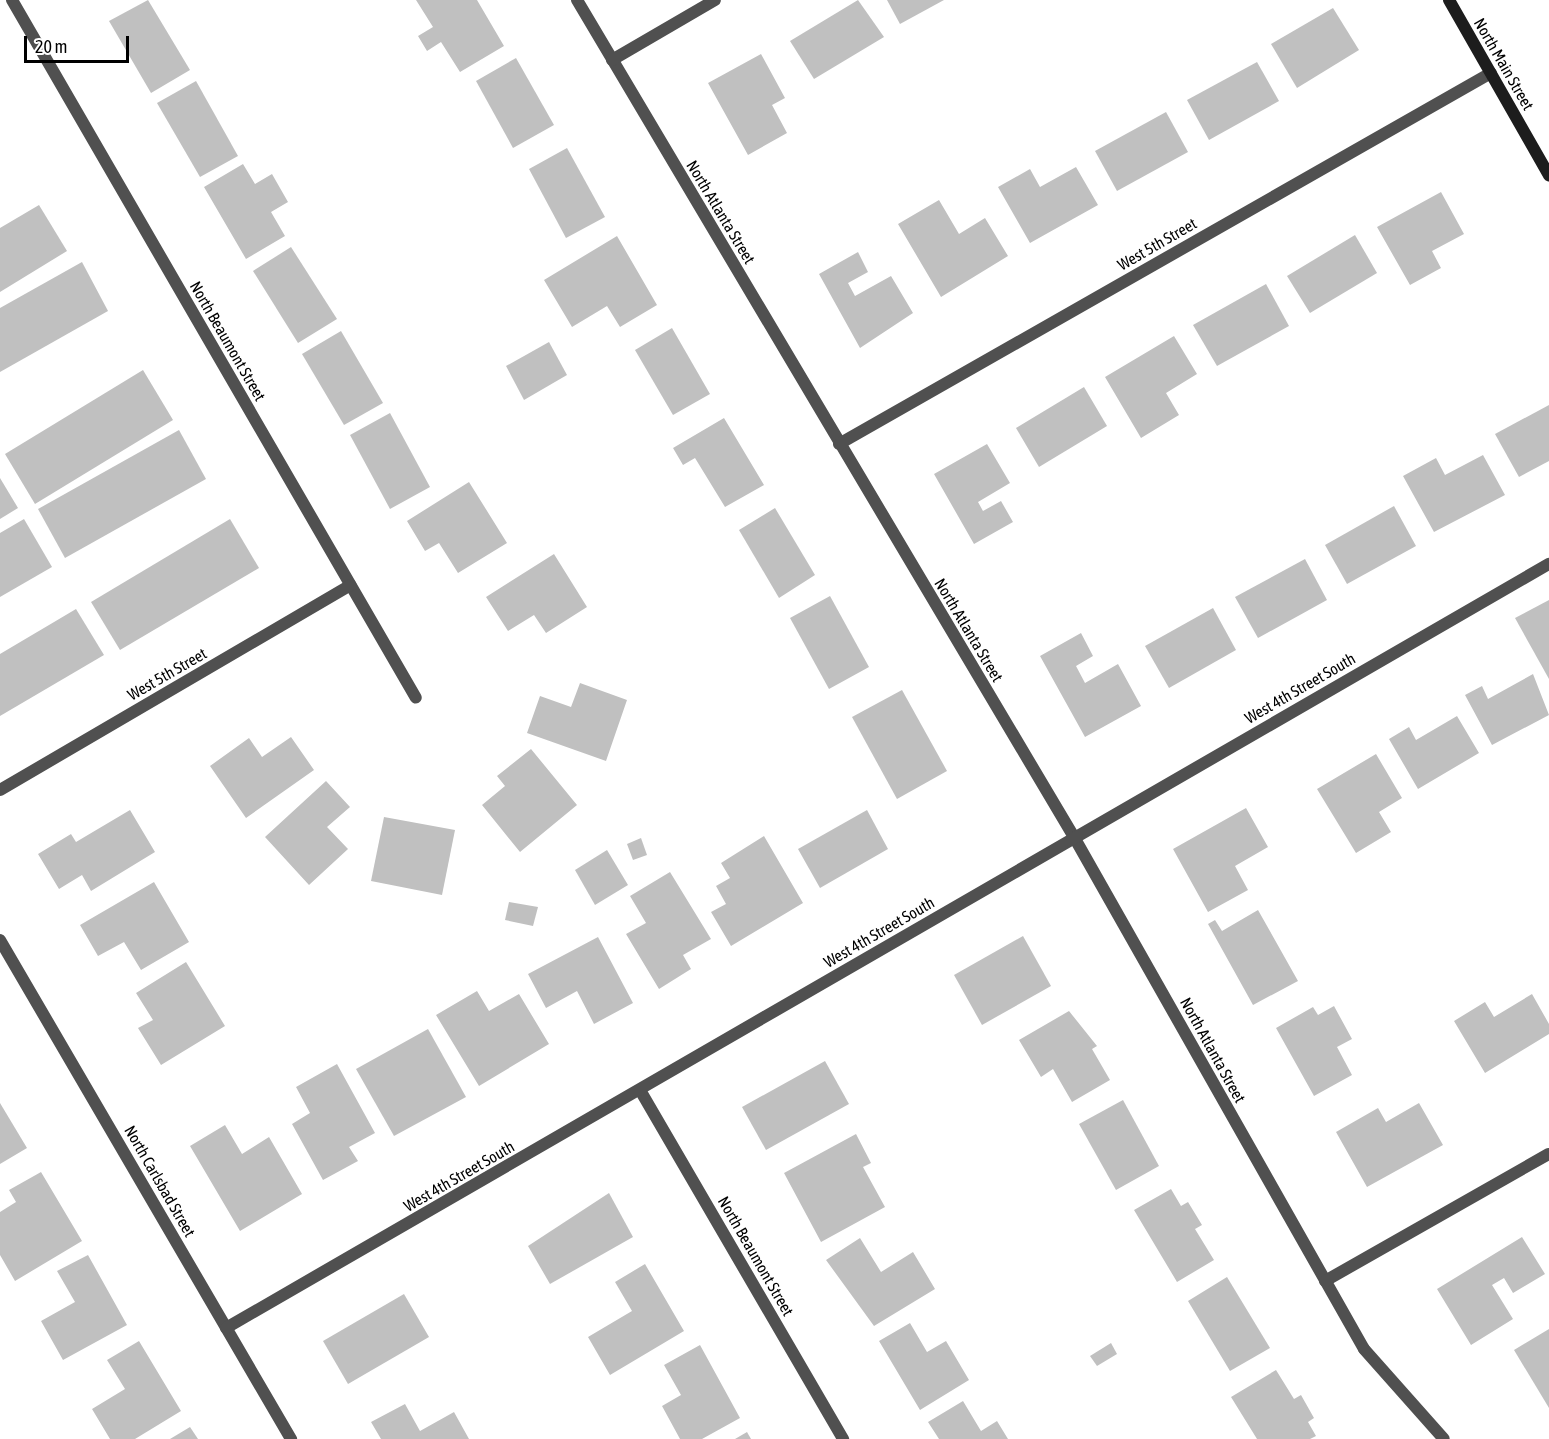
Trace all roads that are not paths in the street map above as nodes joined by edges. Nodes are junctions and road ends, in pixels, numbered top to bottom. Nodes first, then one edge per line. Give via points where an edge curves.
1 (12, 0) edge
2 (577, 0) edge
3 (715, 0) edge
4 (1449, 0) edge
5 (612, 60) junction
6 (1491, 73) junction
7 (1549, 175) edge
8 (839, 444) junction
9 (1549, 564) edge
10 (351, 585) junction
11 (416, 698) dead end
12 (0, 790) edge
13 (1074, 837) junction
14 (0, 940) edge
15 (640, 1090) junction
16 (1549, 1154) edge
17 (1324, 1281) junction
18 (226, 1328) junction
19 (291, 1439) edge
20 (843, 1439) edge
21 (1444, 1439) edge

1 - 10 street, North Beaumont Street
2 - 5 street, North Atlanta Street
3 - 5 street
4 - 6 main road, North Main Street
5 - 8 street, North Atlanta Street
6 - 7 main road, North Main Street
6 - 8 street, West 5th Street
8 - 13 street, North Atlanta Street
9 - 13 street, West 4th Street South
10 - 11 street, North Beaumont Street
10 - 12 street, West 5th Street
13 - 15 street, West 4th Street South
13 - 17 street, North Atlanta Street
14 - 18 street, North Carlsbad Street
15 - 18 street, West 4th Street South
15 - 20 street, North Beaumont Street
16 - 17 street
17 - 21 street, North Atlanta Street via 1364,1348
18 - 19 street, North Carlsbad Street

